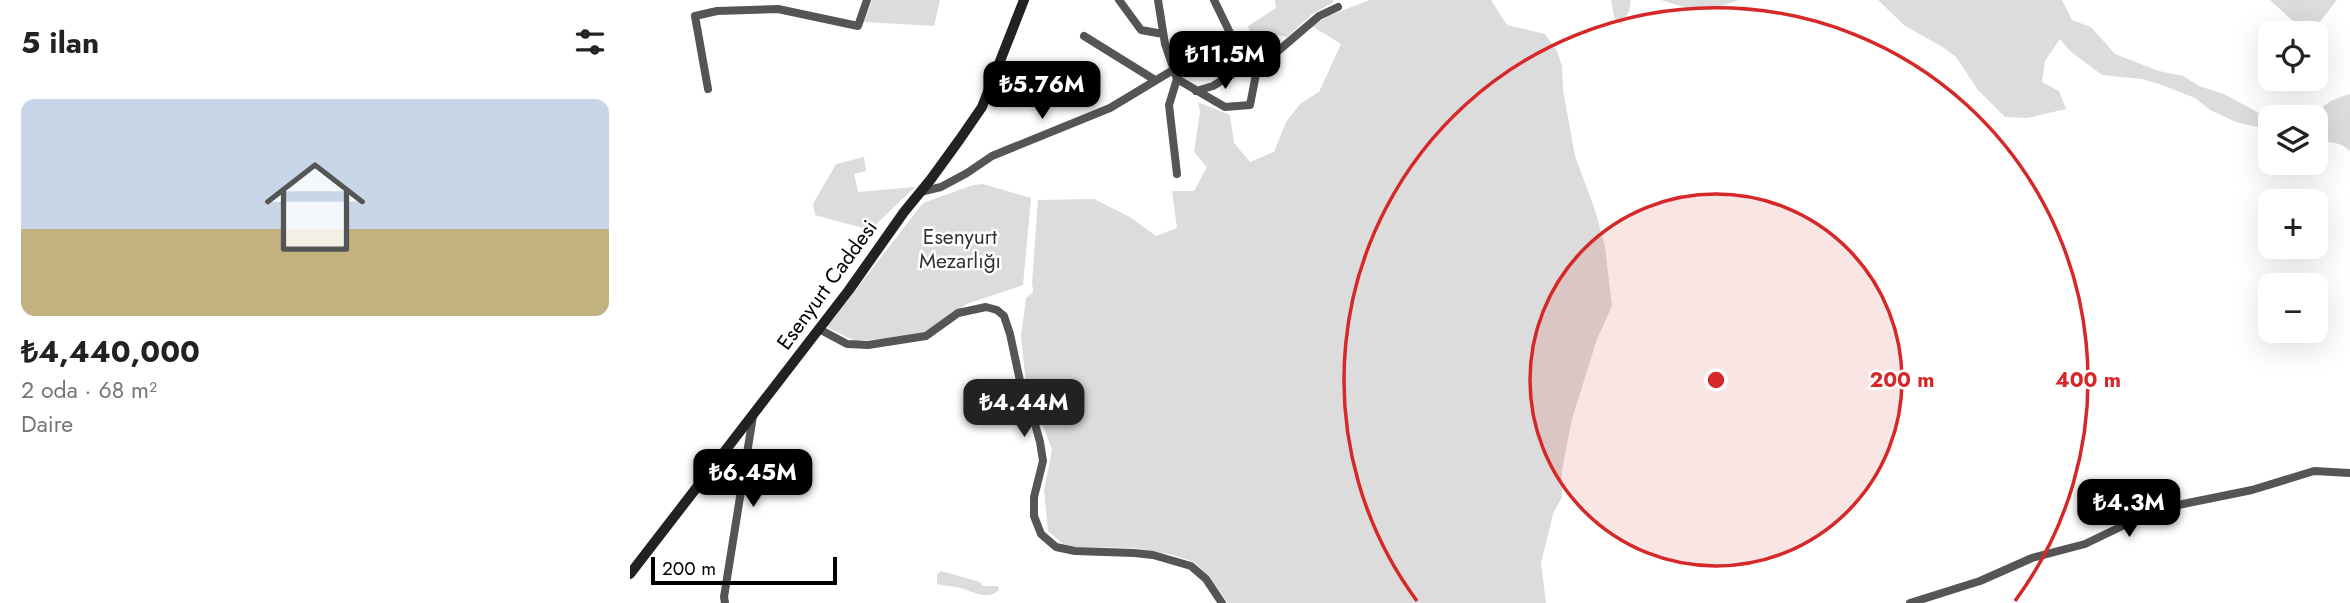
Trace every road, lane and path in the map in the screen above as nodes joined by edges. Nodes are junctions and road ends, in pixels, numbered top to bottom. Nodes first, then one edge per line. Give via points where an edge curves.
1 (867, 0) edge
2 (1024, 0) edge
3 (1119, 0) edge
4 (1158, 0) edge
5 (1214, 0) edge
6 (1338, 8) dead end
7 (1163, 34) junction
8 (1084, 36) dead end
9 (1231, 48) junction
10 (1250, 63) junction
11 (1173, 69) junction
12 (1257, 69) junction
13 (1177, 79) junction
14 (1154, 80) junction
15 (708, 89) dead end
16 (1196, 91) junction
17 (1177, 174) dead end
18 (920, 192) junction
19 (819, 329) junction
20 (753, 415) junction
21 (2350, 473) edge
22 (630, 574) edge
23 (725, 603) edge
24 (1222, 603) edge
25 (1910, 603) edge

1 - 15 street via 858,26 778,9 695,16
2 - 18 street, Esenyurt Caddesi via 982,107
3 - 7 street via 1141,30
4 - 7 street
5 - 9 street via 1233,39
6 - 12 street via 1319,16
7 - 11 street
8 - 14 street
9 - 10 street
9 - 11 street via 1193,58
10 - 12 street
10 - 16 street
11 - 13 street
11 - 14 street
12 - 16 street via 1250,105 1224,107
13 - 16 street
13 - 17 street via 1168,105
14 - 18 street via 1110,107 992,156 940,187
18 - 19 street, Esenyurt Caddesi
19 - 20 street, Esenyurt Caddesi
19 - 24 street via 847,344 868,345 926,336 958,313 986,307 997,310 1010,334 1026,409 1040,442 1043,461 1034,516 1041,534 1056,547 1143,554 1191,566
20 - 22 street, Esenyurt Caddesi
20 - 23 street
21 - 25 street via 2314,471 2178,505 2085,544 2032,558 1980,581

